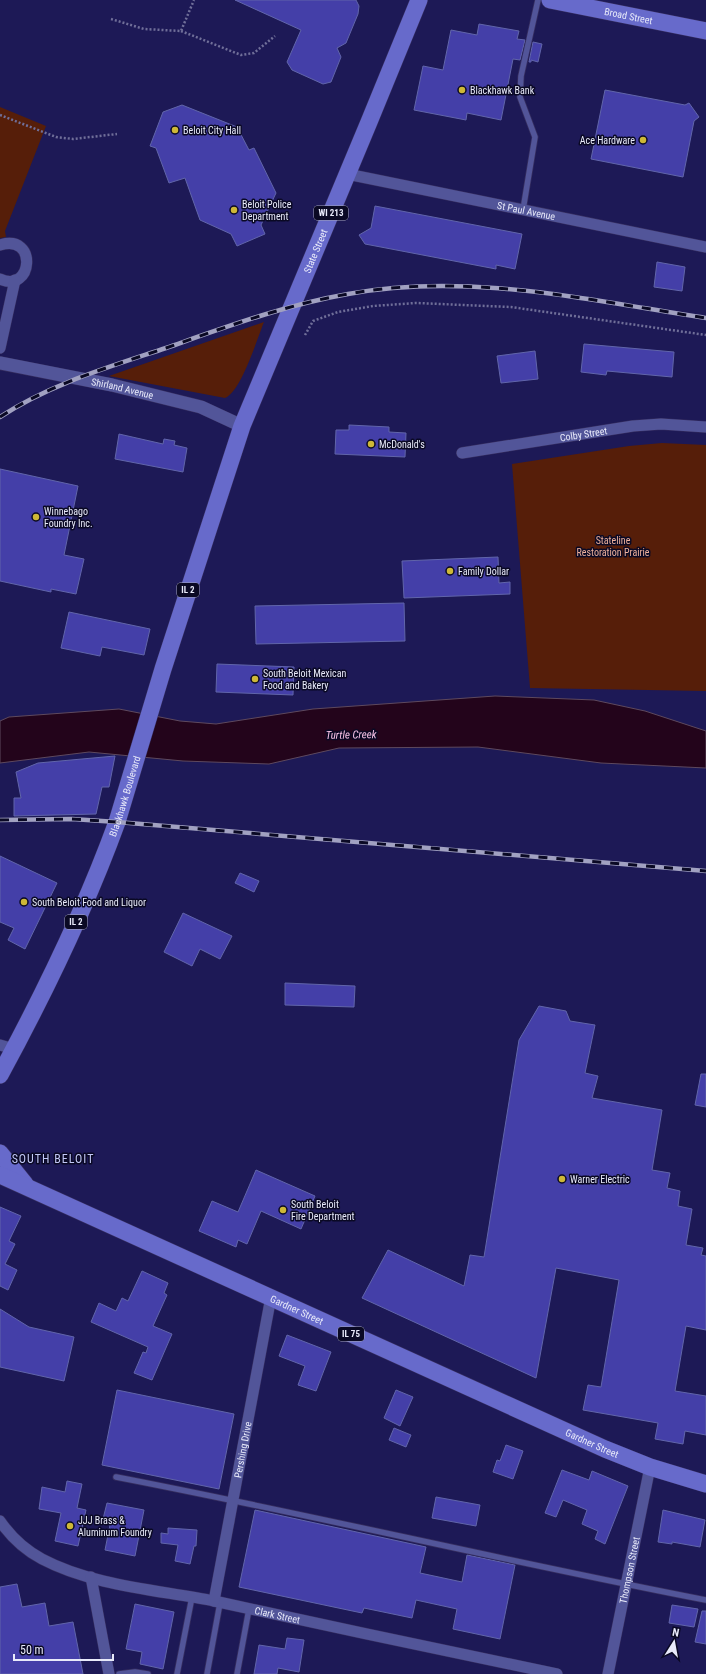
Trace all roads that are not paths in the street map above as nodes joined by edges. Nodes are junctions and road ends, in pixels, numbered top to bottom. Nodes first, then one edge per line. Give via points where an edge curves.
1 (418, 0) edge
2 (538, 0) edge
3 (550, 0) edge
4 (706, 31) edge
5 (347, 174) junction
6 (523, 210) junction
7 (0, 246) edge
8 (706, 247) edge
9 (0, 279) edge
10 (15, 280) junction
11 (0, 348) edge
12 (0, 363) edge
13 (242, 426) junction
14 (706, 427) edge
15 (462, 453) dead end
16 (216, 503) joint
17 (7, 1047) edge
18 (0, 1076) edge
19 (0, 1153) edge
20 (0, 1175) edge
21 (28, 1187) junction
22 (271, 1298) junction
23 (650, 1467) junction
24 (116, 1477) dead end
25 (706, 1484) edge
26 (234, 1500) junction
27 (0, 1521) edge
28 (91, 1578) junction
29 (626, 1585) junction
30 (192, 1597) junction
31 (706, 1600) edge
32 (217, 1602) junction
33 (249, 1609) junction
34 (110, 1674) edge
35 (119, 1674) edge
36 (148, 1674) edge
37 (177, 1674) edge
38 (207, 1674) edge
39 (237, 1674) edge
40 (557, 1674) edge
41 (608, 1674) edge

1 - 5 main road, State Street / WI 213
2 - 6 lane via 521,76 520,97 535,137
3 - 4 main road, Broad Street
5 - 6 street, St Paul Avenue
5 - 13 main road, State Street / WI 213
6 - 8 street, St Paul Avenue
7 - 10 street via 18,246 26,255 25,272
9 - 10 street
10 - 11 street
12 - 13 street, Shirland Avenue via 201,406
13 - 16 main road, State Street / WI 213
14 - 15 street, Colby Street via 646,424
16 - 17 main road, Blackhawk Boulevard / IL 2 via 117,822 89,895
17 - 18 main road, Blackhawk Boulevard / IL 2
19 - 21 main road
20 - 21 main road, Gardner Street / IL 75
21 - 22 main road, Gardner Street / IL 75
22 - 23 main road, Gardner Street / IL 75
22 - 26 street, Pershing Drive
23 - 25 main road, Gardner Street / IL 75
23 - 29 street, Thompson Street
24 - 26 lane
26 - 29 lane
26 - 32 street, Pershing Drive
27 - 28 street, Clark Street via 22,1546 42,1559
28 - 30 street, Clark Street
28 - 34 street
29 - 31 lane
29 - 41 street, Thompson Street
30 - 32 street, Clark Street
30 - 37 lane
32 - 33 street, Clark Street
32 - 38 lane
33 - 39 lane
33 - 40 street, Clark Street
35 - 36 lane

